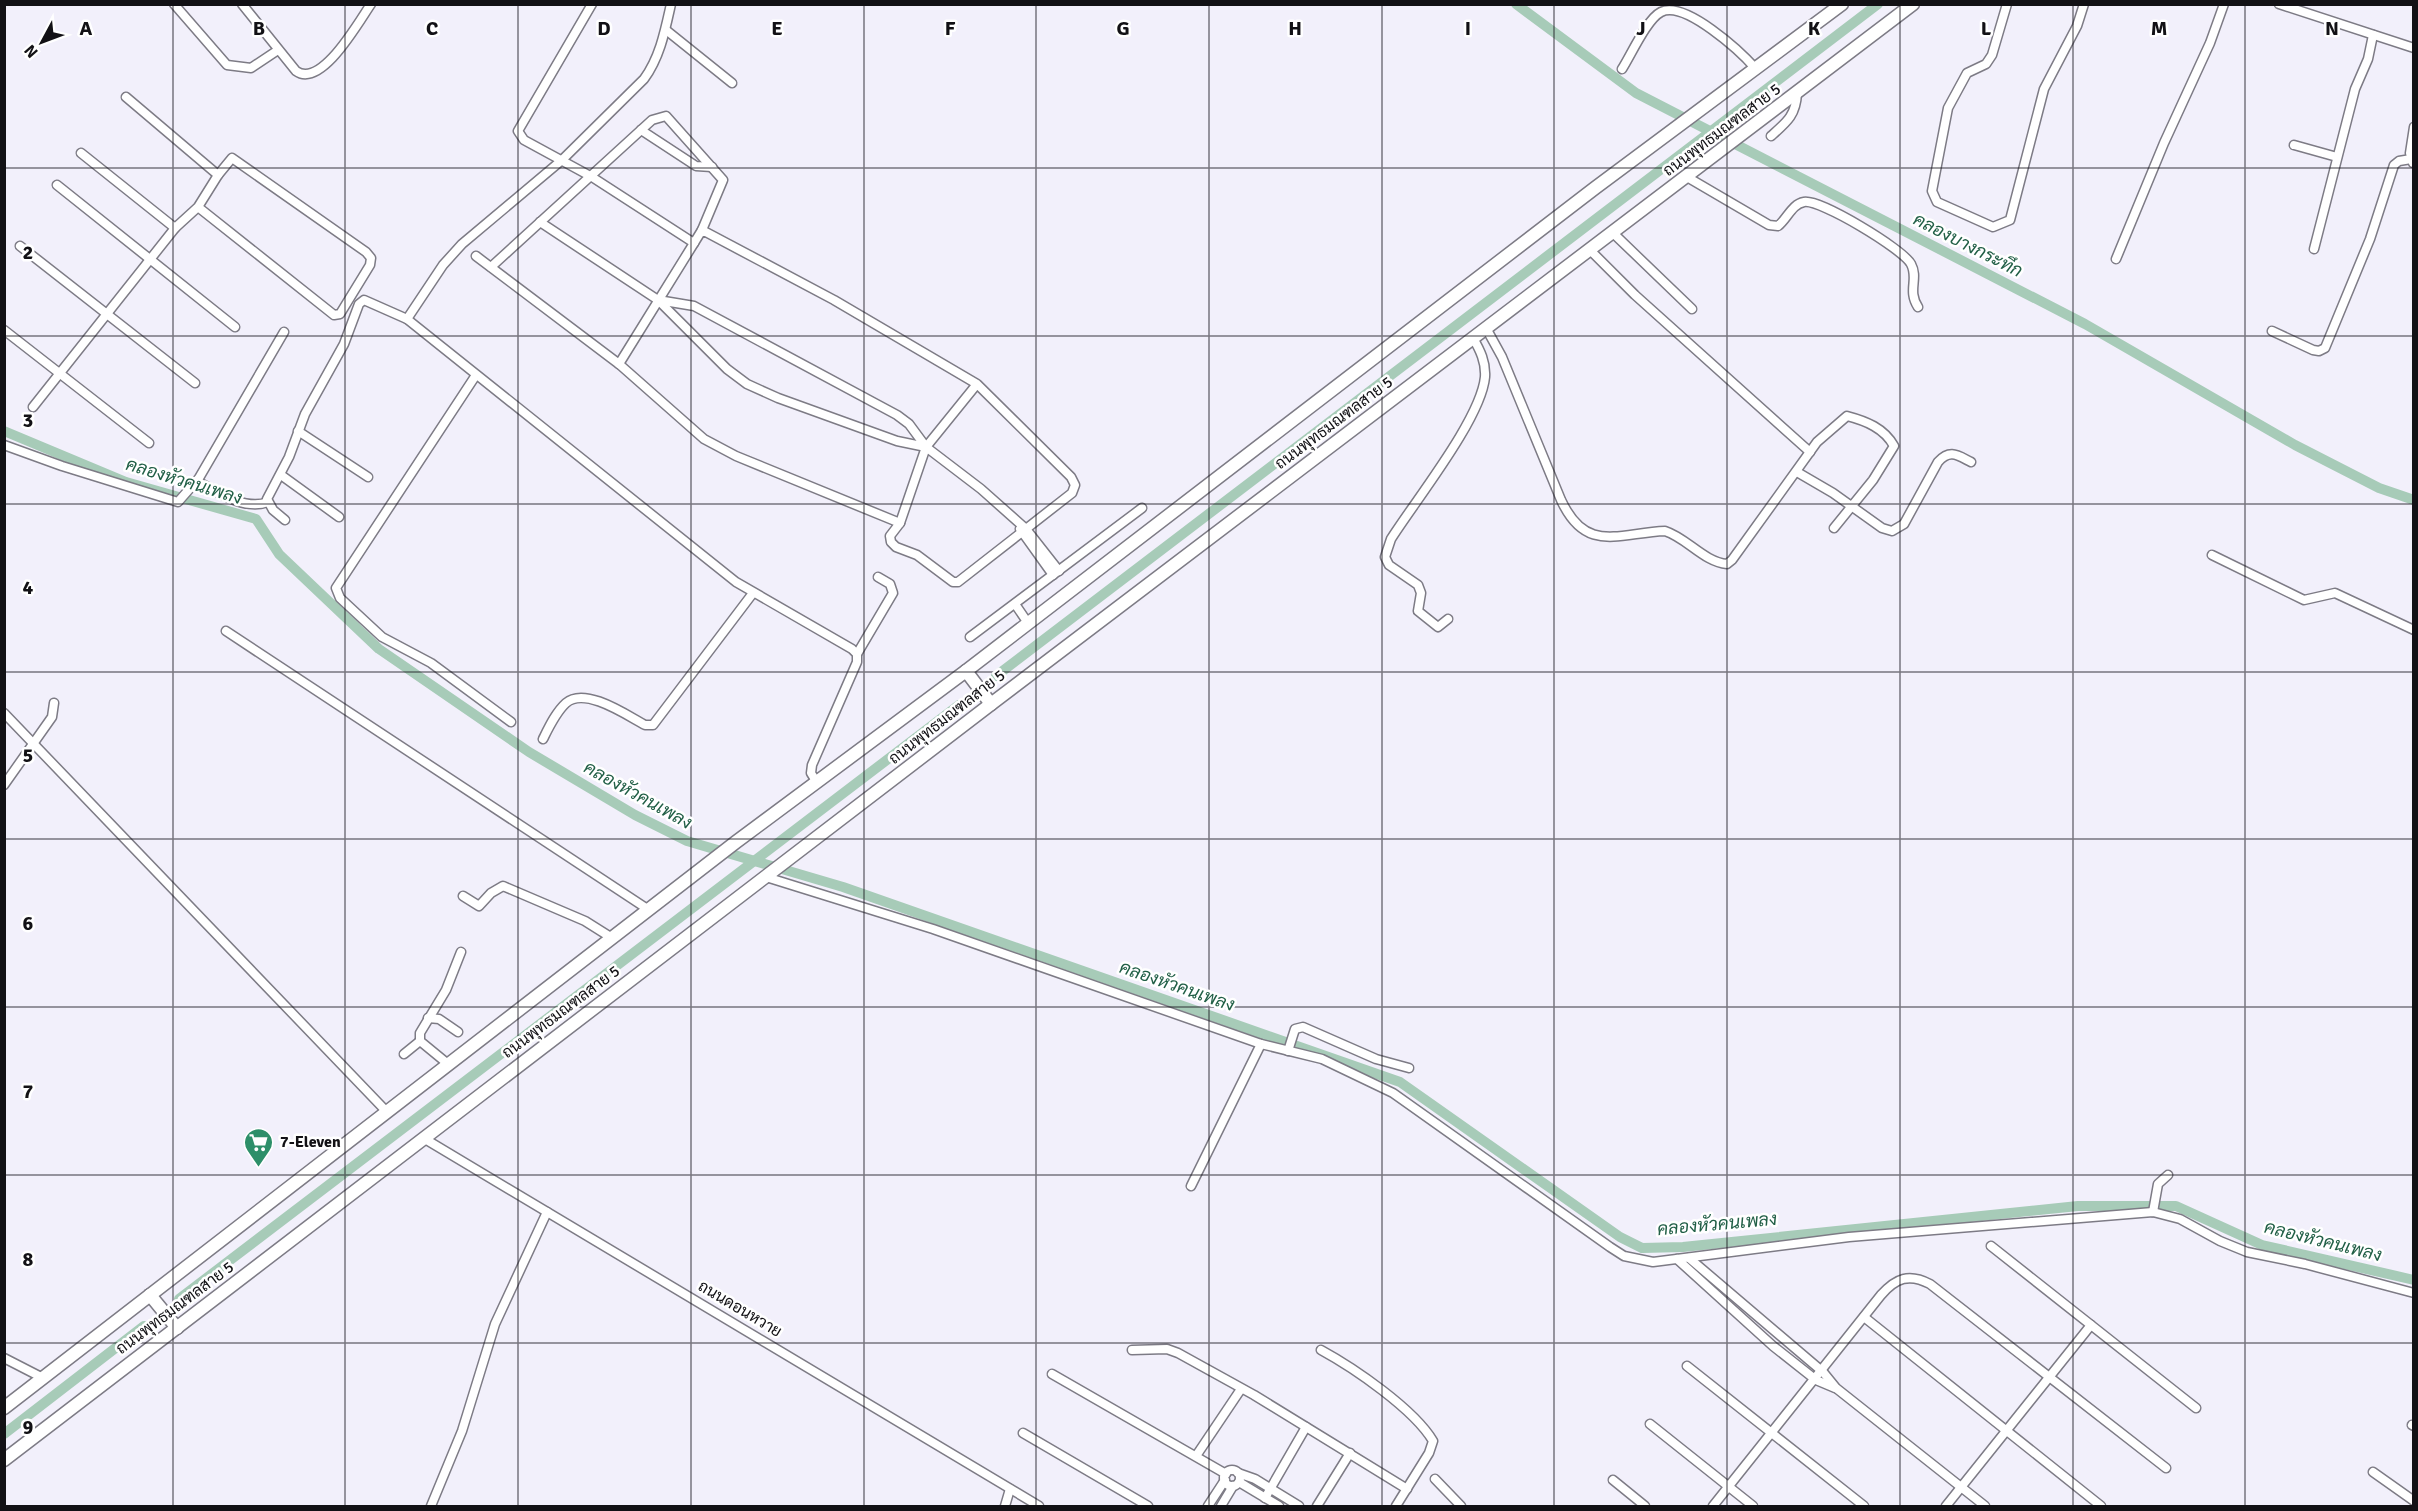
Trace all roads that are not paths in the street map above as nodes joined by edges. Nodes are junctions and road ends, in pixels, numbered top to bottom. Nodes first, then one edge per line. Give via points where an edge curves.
1 (174, 4) edge
2 (242, 4) edge
3 (371, 4) edge
4 (592, 4) edge
5 (671, 4) edge
6 (1842, 4) edge
7 (1913, 4) edge
8 (2007, 4) edge
9 (2084, 4) edge
10 (2224, 4) edge
11 (2279, 4) edge
12 (666, 30) junction
13 (2373, 35) junction
14 (2414, 48) edge
15 (278, 50) junction
16 (1622, 69) dead end
17 (1756, 69) junction
18 (732, 83) dead end
19 (1797, 93) junction
20 (126, 96) dead end
21 (2414, 127) edge
22 (641, 130) junction
23 (1771, 136) dead end
24 (2294, 145) dead end
25 (81, 153) dead end
26 (2337, 157) junction
27 (562, 160) junction
28 (2412, 161) edge
29 (712, 167) junction
30 (218, 175) junction
31 (592, 177) junction
32 (1687, 177) junction
33 (57, 185) dead end
34 (198, 207) junction
35 (540, 222) junction
36 (175, 228) junction
37 (702, 230) junction
38 (1613, 233) junction
39 (694, 243) junction
40 (20, 246) dead end
41 (2314, 249) dead end
42 (1590, 250) junction
43 (476, 256) dead end
44 (150, 259) junction
45 (2116, 259) dead end
46 (491, 267) junction
47 (658, 300) junction
48 (1918, 307) dead end
49 (1692, 309) dead end
50 (107, 317) junction
51 (407, 319) junction
52 (235, 327) dead end
53 (1486, 328) junction
54 (4, 330) edge
55 (2272, 331) dead end
56 (284, 332) dead end
57 (1473, 338) junction
58 (619, 364) junction
59 (61, 374) junction
60 (476, 375) junction
61 (195, 383) dead end
62 (976, 384) junction
63 (33, 407) dead end
64 (298, 432) junction
65 (149, 442) dead end
66 (4, 445) edge
67 (926, 447) junction
68 (1810, 453) junction
69 (1971, 462) dead end
70 (1797, 472) junction
71 (281, 475) junction
72 (368, 477) dead end
73 (197, 481) junction
74 (268, 502) junction
75 (1850, 506) junction
76 (1142, 508) dead end
77 (339, 517) dead end
78 (285, 520) dead end
79 (900, 524) junction
80 (1834, 528) dead end
81 (1024, 531) junction
82 (2212, 555) dead end
83 (1056, 573) junction
84 (878, 577) dead end
85 (753, 593) junction
86 (1015, 604) junction
87 (1448, 619) dead end
88 (1028, 623) junction
89 (2414, 630) edge
90 (226, 631) dead end
91 (970, 638) dead end
92 (857, 654) junction
93 (966, 671) junction
94 (54, 703) dead end
95 (991, 704) junction
96 (4, 713) edge
97 (511, 722) dead end
98 (543, 739) dead end
99 (33, 742) junction
100 (816, 781) junction
101 (4, 785) edge
102 (766, 877) junction
103 (463, 897) dead end
104 (649, 910) junction
105 (612, 938) junction
106 (461, 952) dead end
107 (428, 1018) junction
108 (458, 1032) dead end
109 (420, 1041) junction
110 (1261, 1044) junction
111 (1289, 1048) junction
112 (404, 1054) dead end
113 (448, 1065) junction
114 (1409, 1068) dead end
115 (387, 1112) junction
116 (425, 1138) junction
117 (2168, 1175) dead end
118 (1191, 1186) dead end
119 (2153, 1207) junction
120 (547, 1212) junction
121 (1991, 1246) dead end
122 (1689, 1258) junction
123 (1677, 1259) junction
124 (2414, 1293) edge
125 (150, 1295) junction
126 (1864, 1317) junction
127 (2091, 1325) junction
128 (177, 1328) junction
129 (1132, 1350) dead end
130 (1322, 1350) dead end
131 (4, 1358) edge
132 (1687, 1366) dead end
133 (1823, 1372) junction
134 (1052, 1374) dead end
135 (2049, 1377) junction
136 (43, 1378) junction
137 (1816, 1380) junction
138 (1836, 1388) junction
139 (1242, 1389) junction
140 (4, 1408) edge
141 (2196, 1408) dead end
142 (1650, 1424) dead end
143 (1306, 1427) junction
144 (2006, 1432) junction
145 (1023, 1433) dead end
146 (1774, 1433) junction
147 (1350, 1453) junction
148 (1196, 1456) junction
149 (4, 1460) edge
150 (2166, 1468) dead end
151 (2373, 1472) dead end
152 (1225, 1477) junction
153 (1435, 1479) dead end
154 (1237, 1480) junction
155 (1613, 1480) dead end
156 (1728, 1487) junction
157 (1961, 1487) junction
158 (1271, 1488) junction
159 (1010, 1489) junction
160 (1407, 1490) junction
161 (1265, 1498) junction
162 (2414, 1501) edge
163 (431, 1506) edge
164 (1005, 1506) edge
165 (1039, 1506) edge
166 (1148, 1506) edge
167 (1208, 1506) edge
168 (1221, 1506) edge
169 (1279, 1506) edge
170 (1299, 1506) edge
171 (1317, 1506) edge
172 (1396, 1506) edge
173 (1461, 1506) edge
174 (1645, 1506) edge
175 (1713, 1506) edge
176 (1753, 1506) edge
177 (1864, 1506) edge
178 (1946, 1506) edge
179 (1985, 1506) edge
180 (2101, 1506) edge

1 - 15 street via 228,65 251,68
2 - 15 street
3 - 15 street via 318,72 302,76
4 - 27 street via 518,131 524,140
5 - 12 street
6 - 17 main road, ถนนพุทธมณฑลสาย 5
7 - 19 main road, ถนนพุทธมณฑลสาย 5
8 - 9 street via 1992,55 1986,64 1967,73 1948,108 1932,191 1937,202 1993,227 2010,220 2044,89 2077,26
10 - 45 street via 2211,43
11 - 13 street
12 - 18 street
12 - 27 street via 654,65 644,79
13 - 14 street
13 - 26 street
16 - 17 street via 1653,18 1670,10 1721,36
17 - 88 main road, ถนนพุทธมณฑลสาย 5
19 - 23 street via 1792,116
19 - 32 main road, ถนนพุทธมณฑลสาย 5
20 - 30 street
21 - 28 street
22 - 29 street via 696,166
22 - 29 street via 652,120 666,116
22 - 31 street
24 - 26 street
25 - 36 street
26 - 41 street
27 - 31 street
27 - 51 street via 462,244
28 - 55 street via 2394,165 2370,239 2325,348 2313,350
29 - 37 street via 723,184
30 - 34 street
30 - 34 street via 232,158 243,163 366,252 371,258 370,265 340,314 334,315
31 - 35 street
31 - 39 street
32 - 38 main road, ถนนพุทธมณฑลสาย 5
32 - 48 street via 1769,225 1778,226 1803,202 1825,207 1903,254 1913,271 1912,298
33 - 44 street
34 - 36 street
35 - 46 street
35 - 47 street
36 - 44 street
37 - 39 street
37 - 62 street via 834,300
38 - 42 main road, ถนนพุทธมณฑลสาย 5
38 - 49 street
39 - 47 street
40 - 50 street
42 - 53 main road, ถนนพุทธมณฑลสาย 5
42 - 68 street
43 - 46 street
44 - 50 street
44 - 52 street
46 - 58 street
47 - 58 street
47 - 67 street via 694,306 897,415
47 - 67 street via 747,384 897,441
50 - 59 street
50 - 61 street
51 - 60 street
51 - 64 street via 371,302 364,300 359,304 344,344
53 - 57 main road, ถนนพุทธมณฑลสาย 5
53 - 70 street via 1502,357 1569,519 1590,534 1611,537 1665,531 1726,564
54 - 59 street
56 - 73 street
57 - 87 street via 1482,354 1485,376 1477,406 1391,539 1385,557 1389,565 1418,585 1418,611 1423,616 1438,627
57 - 95 main road, ถนนพุทธมณฑลสาย 5
58 - 79 street via 704,439
59 - 63 street
59 - 65 street
60 - 85 street
60 - 97 street via 336,588 340,598 388,642 431,663
62 - 67 street
62 - 81 street via 1075,485 1071,493
64 - 71 street
64 - 72 street
66 - 73 street via 172,502 183,500
67 - 79 street
67 - 81 street via 981,489
68 - 70 street
68 - 75 street via 1830,428 1847,416 1862,420 1889,437 1894,446 1891,454
69 - 75 street via 1953,453 1946,454 1899,529 1882,528
70 - 75 street
71 - 74 street
71 - 77 street
73 - 74 street via 242,502
74 - 78 street
75 - 80 street
76 - 83 street
79 - 81 street via 890,536 891,543 916,555 953,582
81 - 83 street
82 - 89 street via 2304,600 2336,593
83 - 86 street
84 - 92 street via 890,584 893,593
85 - 92 street
85 - 98 street via 653,725 645,725 595,699 573,699 553,719
86 - 88 street
86 - 91 street
88 - 93 main road, ถนนพุทธมณฑลสาย 5
90 - 104 street
92 - 100 street via 813,765 811,773
93 - 95 main road
93 - 100 main road, ถนนพุทธมณฑลสาย 5
94 - 99 street via 51,717
95 - 102 main road, ถนนพุทธมณฑลสาย 5
96 - 99 street
99 - 101 street
99 - 115 street
100 - 104 main road, ถนนพุทธมณฑลสาย 5
102 - 110 street via 933,929
102 - 116 main road, ถนนพุทธมณฑลสาย 5
103 - 105 street via 479,906 497,887 503,886 585,921
104 - 105 main road, ถนนพุทธมณฑลสาย 5
105 - 113 main road, ถนนพุทธมณฑลสาย 5
106 - 107 street via 446,990
107 - 108 street via 439,1019
107 - 109 street
109 - 112 street
109 - 113 street
110 - 111 street
110 - 118 street
111 - 114 street via 1295,1029 1303,1027 1376,1059
111 - 123 street via 1322,1059 1394,1094 1624,1256 1648,1262
113 - 115 main road, ถนนพุทธมณฑลสาย 5
115 - 125 main road, ถนนพุทธมณฑลสาย 5
116 - 120 street, ถนนดอนหวาย
116 - 128 main road, ถนนพุทธมณฑลสาย 5
117 - 119 street via 2156,1191
119 - 122 street via 1849,1237
119 - 124 street via 2247,1252
120 - 159 street, ถนนดอนหวาย
120 - 163 street via 495,1324 462,1431
121 - 127 street
122 - 123 street
122 - 133 street
123 - 137 street via 1709,1291
125 - 128 main road
125 - 136 main road, ถนนพุทธมณฑลสาย 5
126 - 133 street
126 - 135 street via 1892,1283 1906,1277 1920,1279
126 - 144 street
127 - 135 street
127 - 141 street
128 - 149 main road, ถนนพุทธมณฑลสาย 5
129 - 139 street via 1167,1349
130 - 160 street via 1384,1393 1429,1434 1432,1447
131 - 136 street
132 - 146 street
133 - 137 street
133 - 138 street
134 - 148 street
135 - 144 street
135 - 150 street
136 - 140 main road, ถนนพุทธมณฑลสาย 5
137 - 138 street
137 - 146 street
138 - 157 street
139 - 143 street
139 - 148 street
142 - 156 street
143 - 147 street
143 - 158 street
144 - 157 street
144 - 180 street
145 - 166 street
146 - 156 street
146 - 177 street
147 - 160 street
147 - 171 street
148 - 152 street
151 - 162 street
152 - 154 street
152 - 154 street via 1232,1470
152 - 167 street
153 - 173 street
154 - 158 street
154 - 161 street
154 - 168 street
155 - 174 street
156 - 175 street
156 - 176 street
157 - 178 street
157 - 179 street
158 - 161 street
158 - 170 street
159 - 164 street
159 - 165 street, ถนนดอนหวาย
160 - 172 street
161 - 169 street

